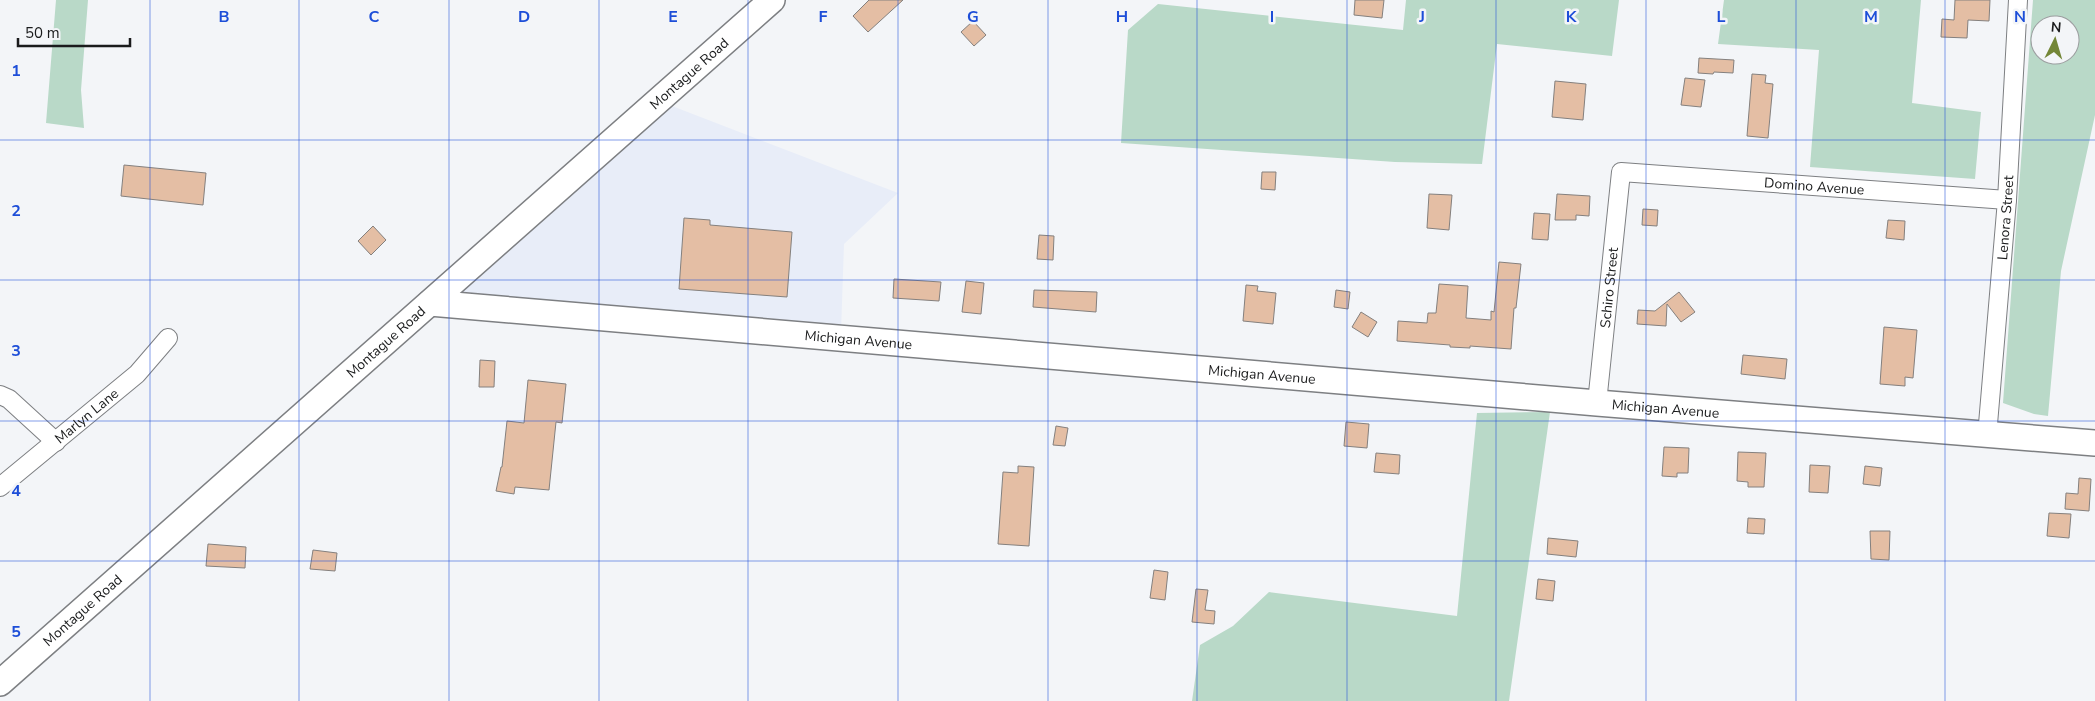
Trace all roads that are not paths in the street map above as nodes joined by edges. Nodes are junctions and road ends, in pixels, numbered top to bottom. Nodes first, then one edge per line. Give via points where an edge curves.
1 (772, 0) edge
2 (2018, 0) edge
3 (1620, 172) joint
4 (2007, 200) junction
5 (430, 303) junction
6 (168, 338) dead end
7 (0, 395) edge
8 (1597, 403) junction
9 (1987, 436) junction
10 (56, 442) junction
11 (2095, 443) edge
12 (0, 487) edge
13 (0, 683) edge

1 - 5 main road, Montague Road
2 - 4 street, Lenora Street
3 - 4 street, Domino Avenue
3 - 8 street, Schiro Street
4 - 9 street, Lenora Street
5 - 8 main road, Michigan Avenue
5 - 13 main road, Montague Road
6 - 10 street, Marlyn Lane via 137,374
7 - 10 street via 9,399
8 - 9 main road, Michigan Avenue
9 - 11 main road, Michigan Avenue
10 - 12 street, Marlyn Lane

